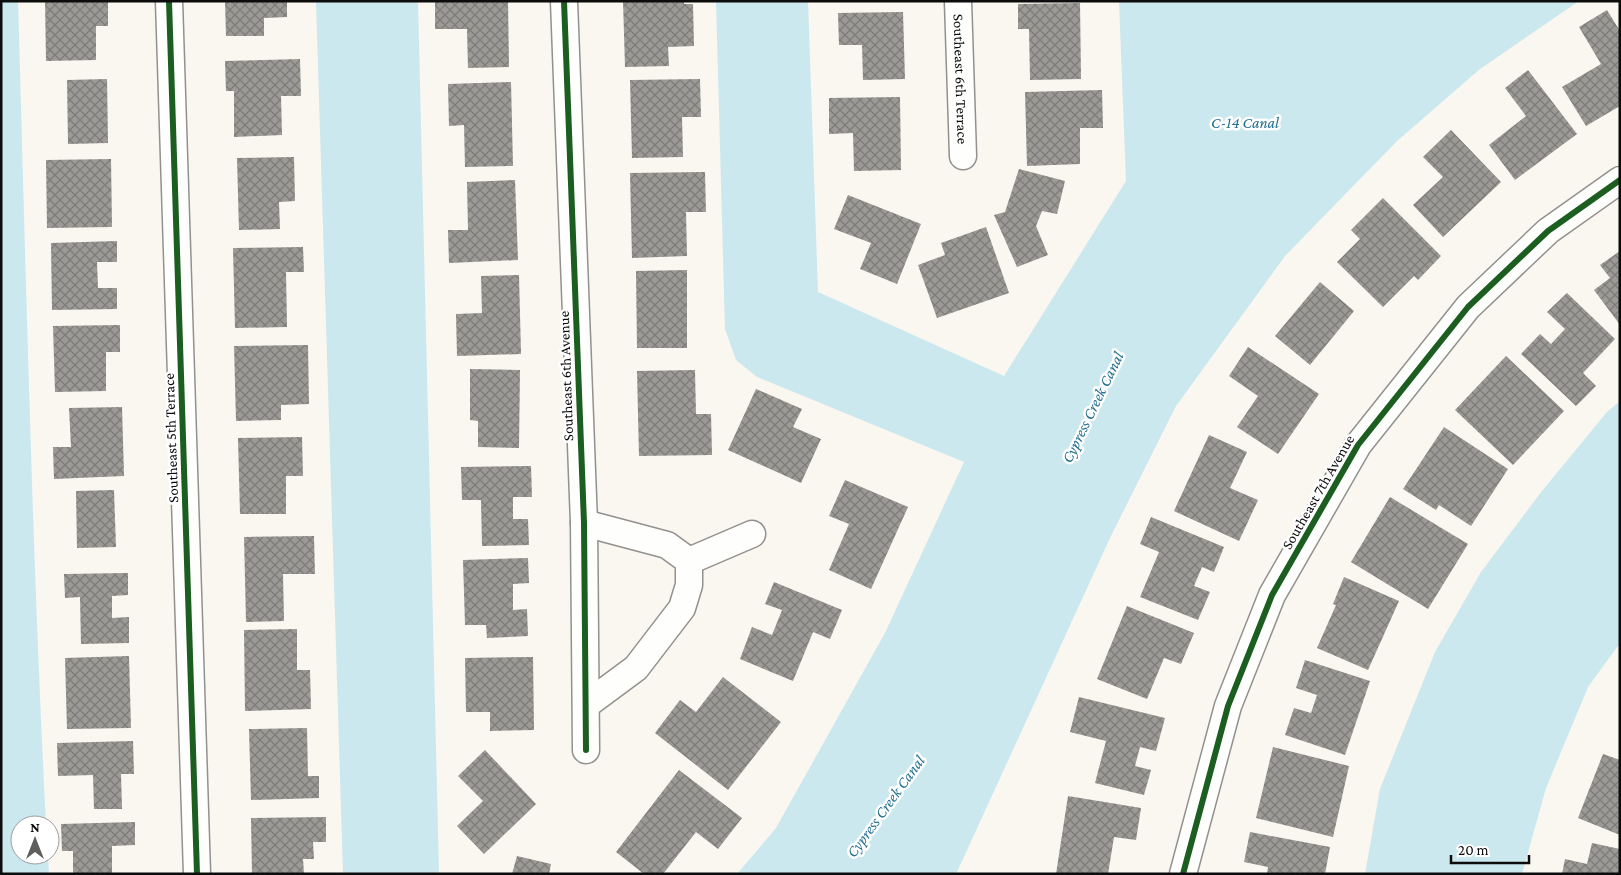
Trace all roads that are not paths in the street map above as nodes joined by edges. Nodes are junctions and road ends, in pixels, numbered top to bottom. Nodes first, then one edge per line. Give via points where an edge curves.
1 (170, 1) edge
2 (564, 1) edge
3 (958, 1) edge
4 (963, 156) dead end
5 (1620, 180) edge
6 (584, 523) junction
7 (752, 534) dead end
8 (689, 561) junction
9 (586, 705) junction
10 (586, 750) dead end
11 (197, 874) edge
12 (1183, 874) edge

1 - 11 street, Southeast 5th Terrace
2 - 6 street, Southeast 6th Avenue
3 - 4 street, Southeast 6th Terrace
5 - 12 street, Southeast 7th Avenue via 1548,231 1468,307 1358,445 1272,595 1228,706
6 - 8 street via 668,545
6 - 9 street, Southeast 6th Avenue
7 - 8 street
8 - 9 street via 689,584 682,608 636,668
9 - 10 street, Southeast 6th Avenue

